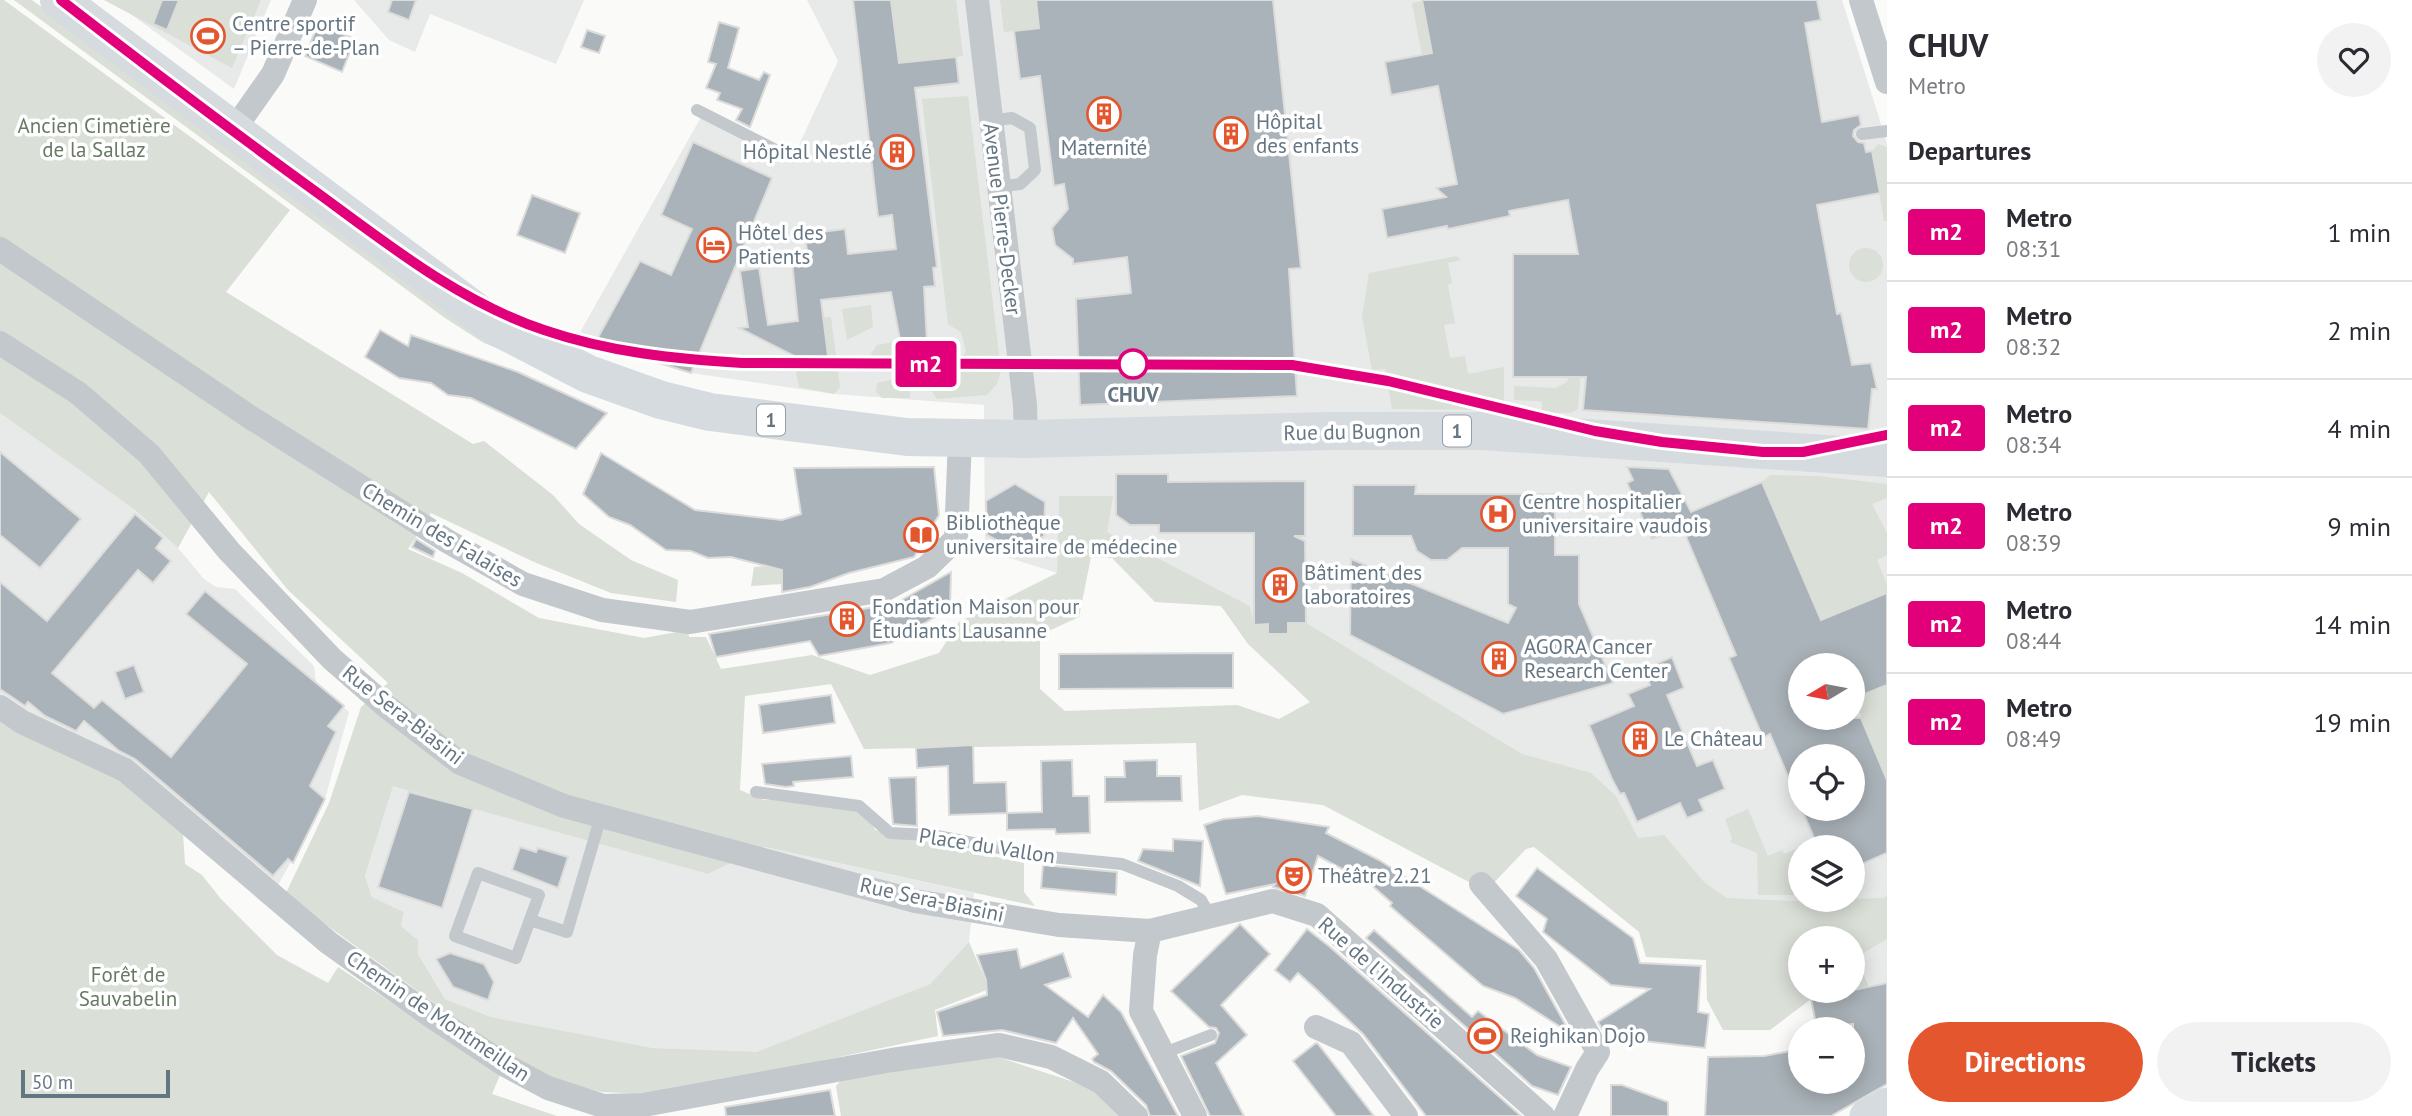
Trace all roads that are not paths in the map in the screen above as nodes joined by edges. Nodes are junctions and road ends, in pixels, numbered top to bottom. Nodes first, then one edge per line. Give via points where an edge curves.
1 (59, 0) edge
2 (305, 0) edge
3 (977, 0) edge
4 (1861, 0) edge
5 (1887, 82) edge
6 (697, 110) dead end
7 (990, 121) junction
8 (233, 131) junction
9 (1887, 131) edge
10 (1862, 134) dead end
11 (774, 149) dead end
12 (998, 187) junction
13 (0, 249) edge
14 (0, 343) edge
15 (960, 439) junction
16 (1026, 439) junction
17 (1887, 458) edge
18 (0, 707) edge
19 (756, 792) dead end
20 (601, 816) junction
21 (1481, 884) dead end
22 (1221, 914) junction
23 (530, 920) junction
24 (1150, 930) junction
25 (1316, 1027) dead end
26 (1211, 1035) dead end
27 (1165, 1057) junction
28 (1887, 1104) edge
29 (1136, 1116) edge
30 (1195, 1116) edge
31 (1406, 1116) edge
32 (1543, 1116) edge
33 (1565, 1116) edge
34 (1866, 1116) edge

1 - 8 main road, 1
2 - 8 street via 273,74
3 - 7 street, Avenue Pierre-Decker
4 - 5 street
6 - 11 lane
7 - 12 street, Avenue Pierre-Decker
7 - 12 lane via 1012,118 1030,128 1032,135 1035,170 1020,184
8 - 15 main road, 1 via 495,326 587,374 710,412 907,437
9 - 10 lane
12 - 16 street, Avenue Pierre-Decker
13 - 15 street, Chemin des Falaises via 253,419 447,541 523,584 602,610 690,622 884,590 927,567 956,539
14 - 20 street, Rue Sera-Biasini via 78,393 149,454 229,551 332,659 387,707 460,763 564,806
15 - 16 main road, 1
16 - 17 main road, Rue du Bugnon / 1 via 1482,431
18 - 29 street, Chemin de Montmeillan via 125,770 329,943 441,1023 548,1088 603,1106 643,1105 999,1045 1051,1057 1101,1082
19 - 22 lane, Place du Vallon via 859,806 890,832 1122,864 1178,886
20 - 23 lane via 567,932
20 - 24 street, Rue Sera-Biasini via 915,901 1040,922
21 - 33 street via 1546,959 1598,1052
22 - 24 street
22 - 32 street, Rue de l'Industrie via 1273,901 1317,915
23 - 23 lane via 538,895 478,873 455,936 516,958
24 - 27 street via 1141,1011
25 - 31 street via 1351,1043
26 - 27 lane
27 - 30 street
28 - 34 main road

